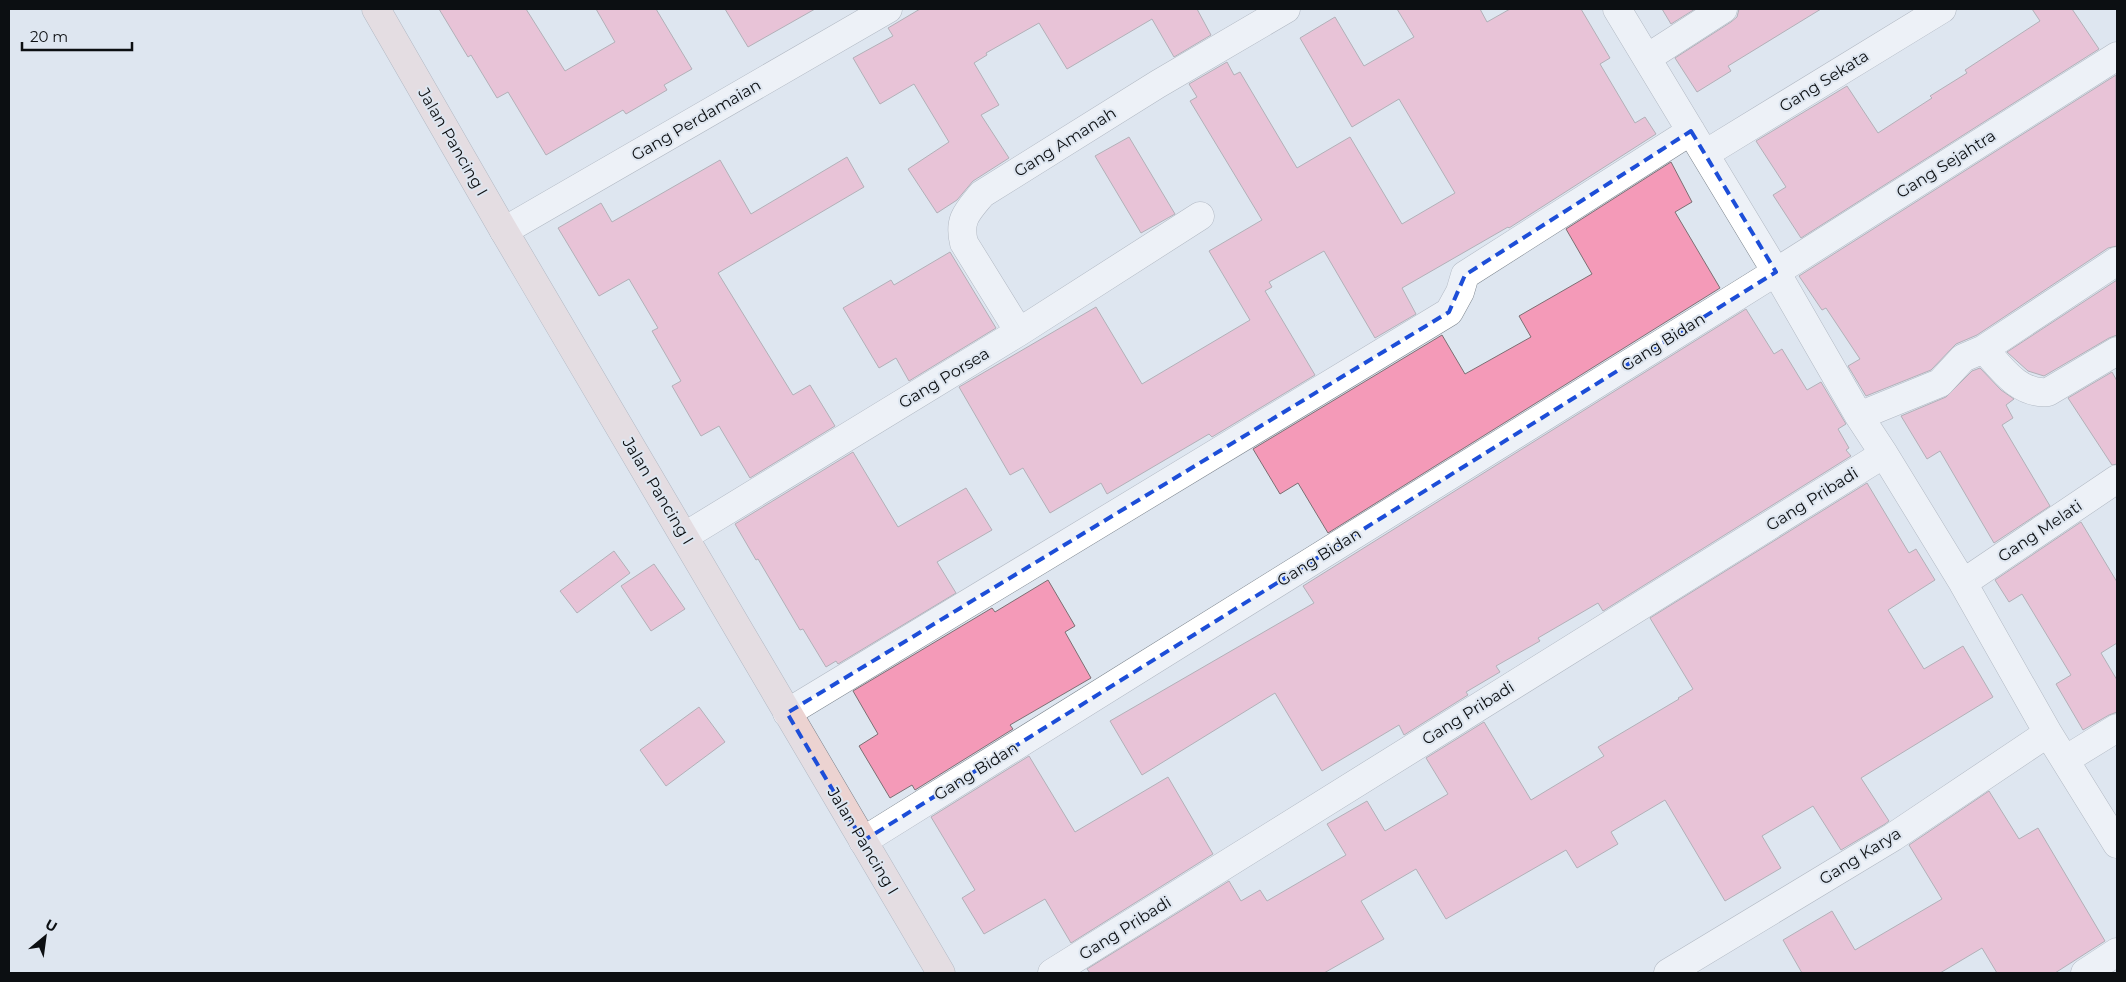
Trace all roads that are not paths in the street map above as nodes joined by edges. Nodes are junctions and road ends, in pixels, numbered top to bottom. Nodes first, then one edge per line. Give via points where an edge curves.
1 (376, 9) edge
2 (888, 9) edge
3 (1286, 9) edge
4 (1617, 9) edge
5 (1723, 9) edge
6 (1942, 9) edge
7 (2117, 56) edge
8 (1647, 58) junction
9 (1691, 131) junction
10 (1705, 154) junction
11 (1200, 216) dead end
12 (504, 231) junction
13 (2117, 261) edge
14 (1776, 272) junction
15 (1019, 332) junction
16 (1984, 348) junction
17 (2117, 351) edge
18 (1858, 416) junction
19 (1884, 454) junction
20 (2117, 479) edge
21 (685, 536) junction
22 (1963, 583) junction
23 (787, 713) junction
24 (2117, 728) edge
25 (2048, 732) junction
26 (2065, 760) junction
27 (863, 841) junction
28 (2117, 844) edge
29 (2117, 952) edge
30 (941, 973) edge
31 (1052, 973) edge
32 (1668, 973) edge
33 (2084, 973) edge

1 - 12 main road, Jalan Pancing I
2 - 12 street, Gang Perdamaian
3 - 15 street, Gang Amanah via 982,194 967,212 961,230 964,243
4 - 8 street
5 - 8 street
6 - 10 street, Gang Sekata
7 - 14 street, Gang Sejahtra
8 - 9 street
9 - 10 street
9 - 23 street via 1465,275 1460,292 1448,312
10 - 14 street
11 - 15 street, Gang Porsea
12 - 21 main road, Jalan Pancing I
13 - 16 street
14 - 18 street
14 - 27 street, Gang Bidan
15 - 21 street, Gang Porsea
16 - 17 street via 2007,375 2036,393 2048,392
16 - 18 street via 1963,358 1940,383
18 - 19 street
19 - 22 street
19 - 31 street, Gang Pribadi
20 - 22 street, Gang Melati
21 - 23 main road, Jalan Pancing I
22 - 25 street
23 - 27 main road, Jalan Pancing I
24 - 26 street
25 - 26 street
25 - 32 street, Gang Karya via 1893,837
26 - 28 street
27 - 30 main road, Jalan Pancing I
29 - 33 street

